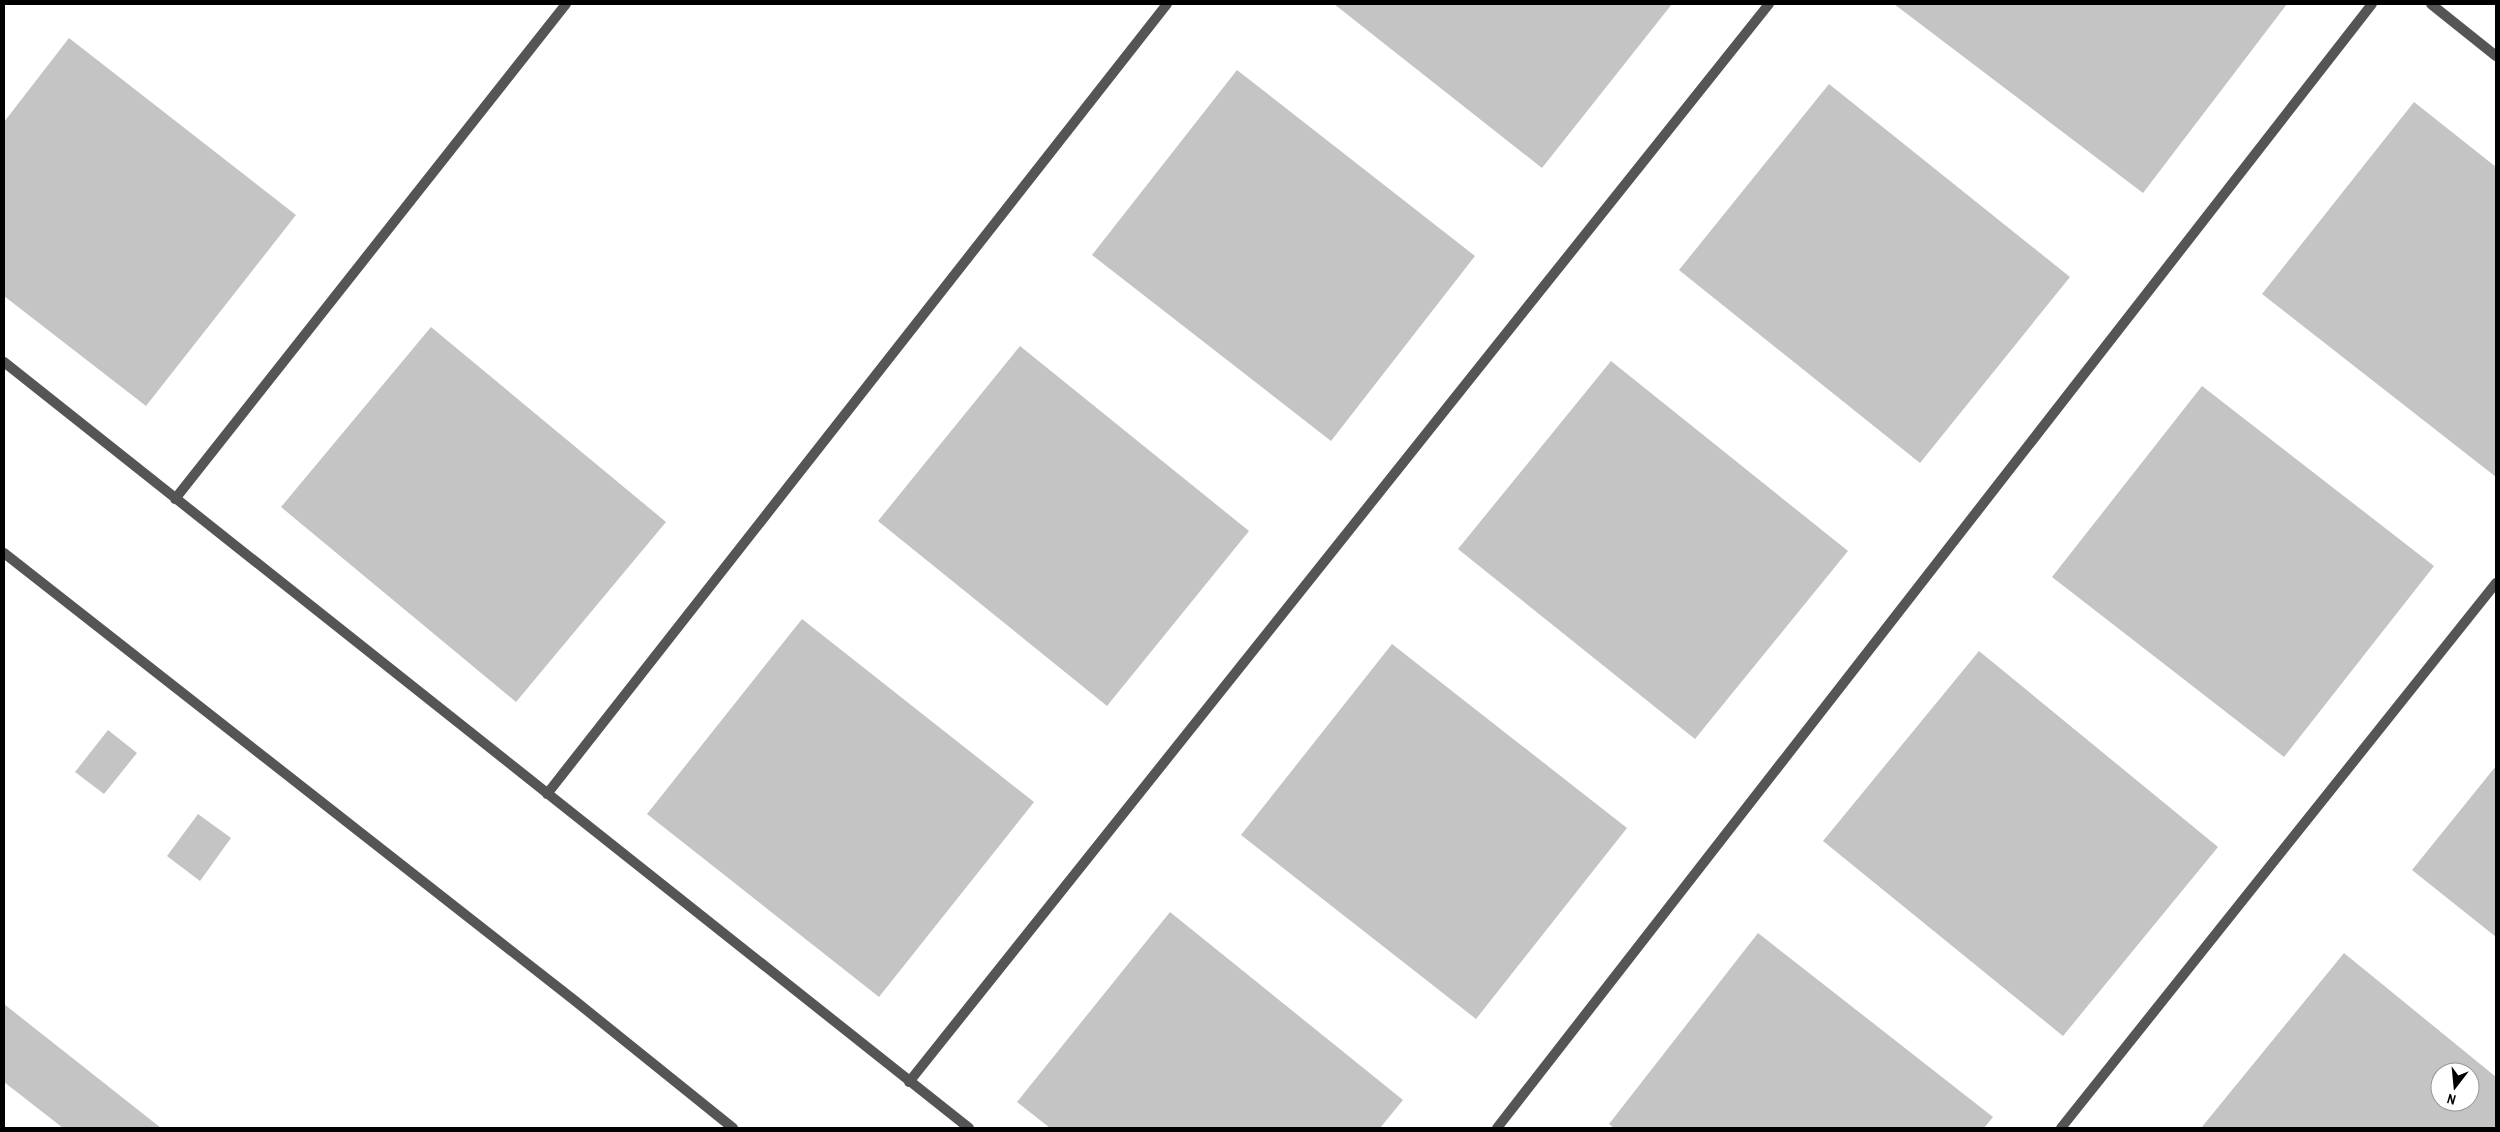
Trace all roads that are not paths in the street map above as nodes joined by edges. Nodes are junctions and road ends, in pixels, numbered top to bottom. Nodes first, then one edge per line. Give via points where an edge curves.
1 (566, 4) edge
2 (1167, 4) edge
3 (1769, 4) edge
4 (2372, 4) edge
5 (2431, 4) edge
6 (2496, 56) edge
7 (4, 362) edge
8 (175, 498) junction
9 (4, 553) edge
10 (2496, 583) edge
11 (547, 794) junction
12 (909, 1082) junction
13 (733, 1128) edge
14 (968, 1128) edge
15 (1496, 1128) edge
16 (2061, 1128) edge

1 - 8 lane
2 - 11 lane
3 - 12 lane
4 - 15 lane
5 - 6 lane
7 - 8 lane
8 - 11 lane
9 - 13 lane
10 - 16 lane
11 - 12 lane
12 - 14 lane

